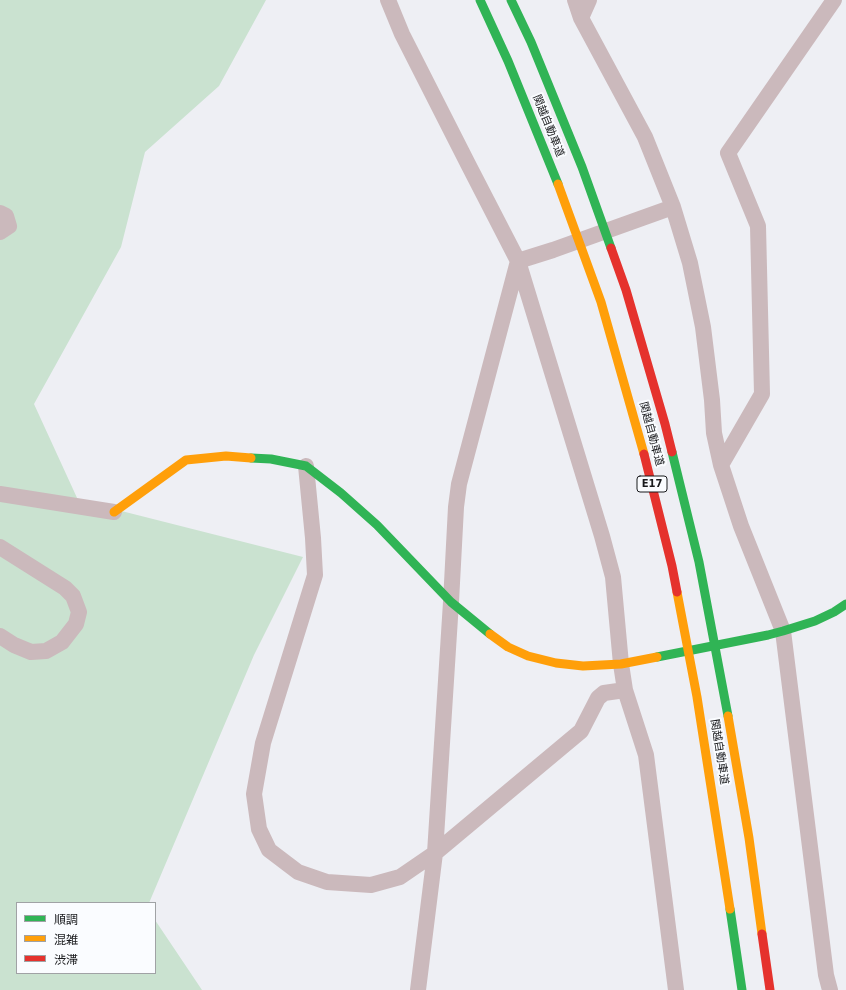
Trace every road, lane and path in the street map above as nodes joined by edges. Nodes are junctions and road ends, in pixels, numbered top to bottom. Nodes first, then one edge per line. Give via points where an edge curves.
1 (388, 0) edge
2 (480, 0) edge
3 (511, 0) edge
4 (575, 0) edge
5 (589, 0) edge
6 (834, 0) edge
7 (581, 18) junction
8 (674, 207) junction
9 (0, 213) edge
10 (0, 232) edge
11 (518, 261) junction
12 (721, 465) junction
13 (306, 466) junction
14 (0, 494) edge
15 (114, 512) joint
16 (0, 547) edge
17 (452, 602) junction
18 (846, 604) edge
19 (775, 633) junction
20 (0, 636) edge
21 (628, 662) junction
22 (626, 690) junction
23 (435, 853) junction
24 (418, 990) edge
25 (676, 990) edge
26 (742, 990) edge
27 (770, 990) edge
28 (830, 990) edge

1 - 11 street via 402,34
2 - 26 main road, 関越自動車道 / E17 via 557,181 601,302 640,436 672,566 698,697
3 - 27 main road, 関越自動車道 / E17 via 582,167 626,290 665,424 699,562 724,696 749,838
4 - 7 street
5 - 7 street
6 - 12 street via 728,153 758,226 762,394
7 - 8 street via 645,137
8 - 11 street
8 - 12 street via 690,263 703,327 714,433
9 - 10 street via 6,216 9,226
11 - 17 street via 459,484
11 - 21 street via 602,536 613,577
12 - 19 street
13 - 15 main road via 271,459 234,456 186,460
13 - 17 main road via 342,493 377,525
13 - 23 street via 315,575 263,743 254,794 259,829 269,850 298,872 327,882 371,885 400,877
14 - 15 street
16 - 20 street via 65,588 73,596 79,612 76,624 62,642 46,651 31,652
17 - 21 main road via 508,647 528,656 583,666
17 - 23 street
18 - 19 main road via 815,621
19 - 21 main road
19 - 28 street
21 - 22 street
22 - 23 street via 604,692 598,698 581,731
22 - 25 street via 646,755
23 - 24 street

